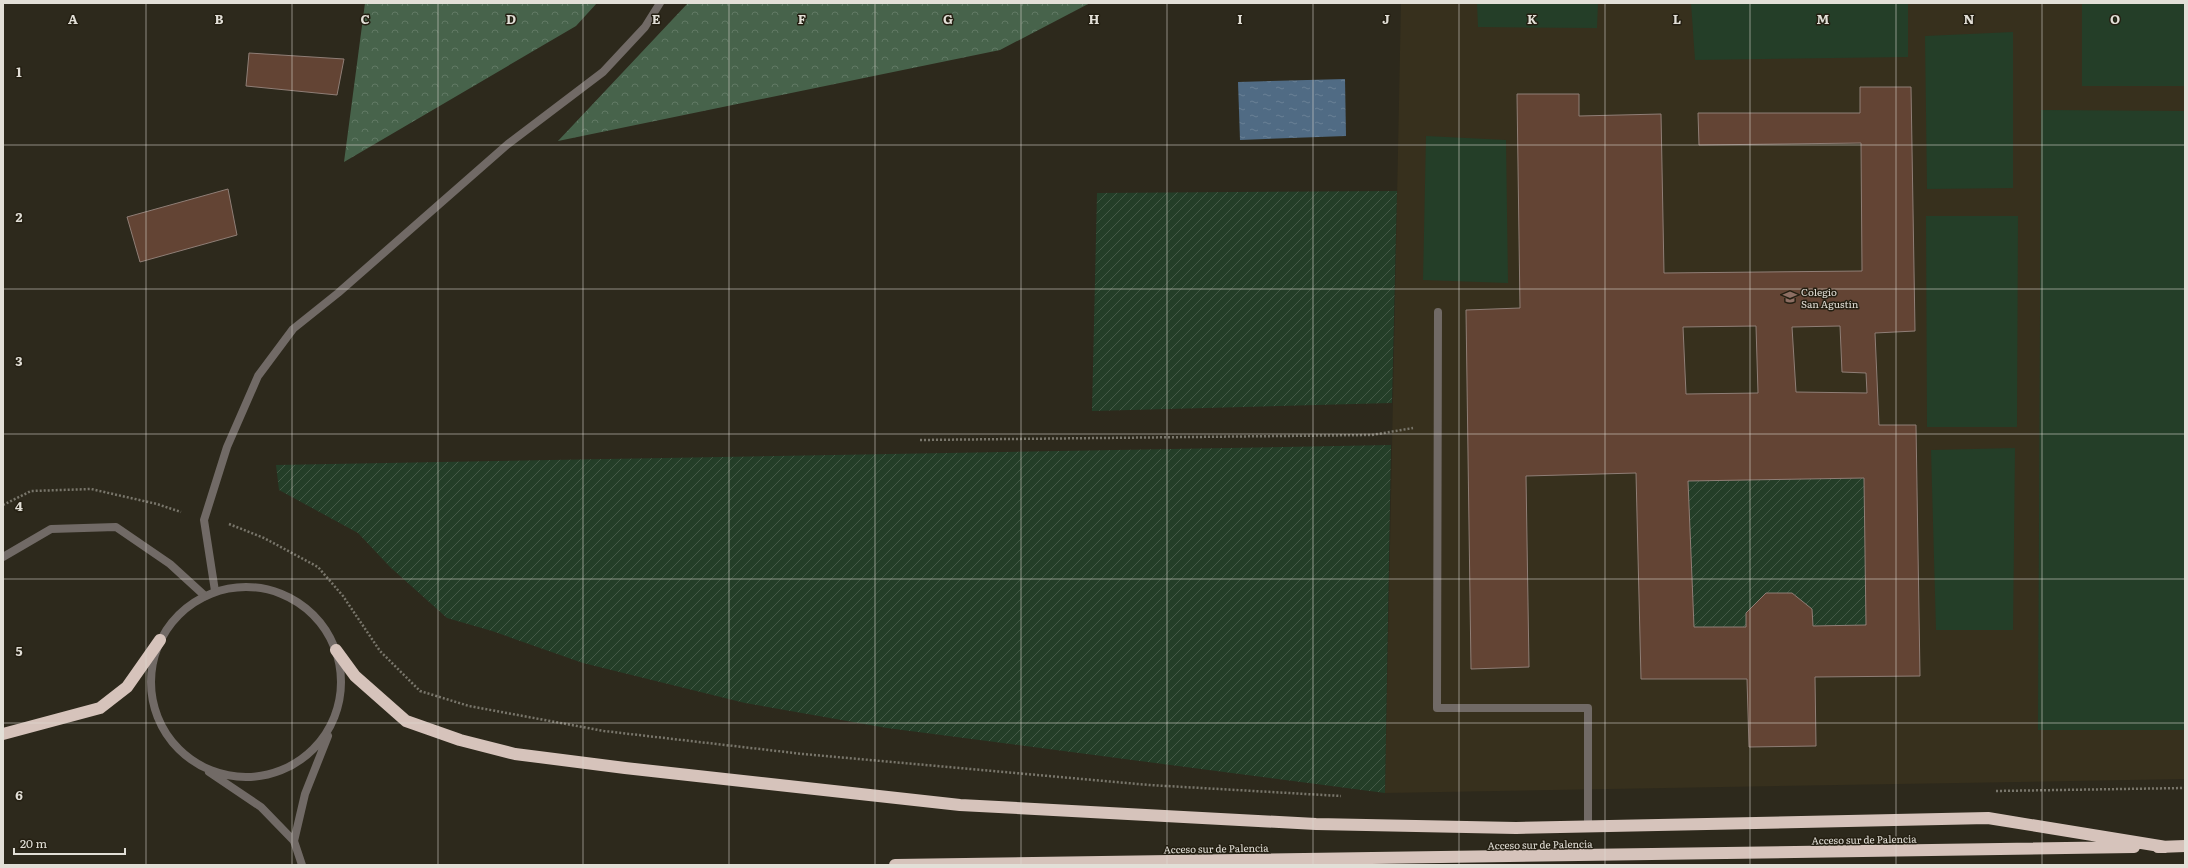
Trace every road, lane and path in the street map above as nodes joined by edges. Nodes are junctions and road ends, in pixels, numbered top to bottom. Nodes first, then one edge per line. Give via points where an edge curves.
1 (660, 3) edge
2 (1438, 312) dead end
3 (1438, 425) junction
4 (920, 440) dead end
5 (3, 505) edge
6 (204, 520) junction
7 (3, 556) edge
8 (215, 591) junction
9 (205, 596) junction
10 (160, 640) junction
11 (336, 650) junction
12 (332, 724) junction
13 (3, 734) edge
14 (204, 768) junction
15 (2185, 788) edge
16 (1995, 791) dead end
17 (1346, 797) dead end
18 (1588, 825) junction
19 (294, 841) junction
20 (2185, 846) edge
21 (2166, 847) junction
22 (302, 865) edge
23 (895, 865) edge

1 - 6 street via 644,27 603,72 508,144 338,293 293,329 258,376 227,447
2 - 3 street
3 - 4 path via 1372,434
3 - 18 street via 1437,708 1588,708
5 - 6 path via 31,491 91,489 157,504
6 - 8 street
6 - 17 path via 230,524 318,566 343,596 380,651 420,691 469,706 604,731 803,754 1148,785
7 - 9 street via 51,529 116,526 170,564
8 - 9 street
8 - 11 street via 250,585 288,596 320,623
9 - 10 street via 183,606
10 - 13 highway via 126,687 100,708
10 - 14 street via 150,678 156,713 170,744
11 - 12 street via 343,687
11 - 18 highway via 356,676 406,722 460,740 523,755 960,805 1316,824 1516,828
12 - 14 street via 309,756 277,772 245,779
12 - 19 street via 305,794
14 - 19 street via 261,807
15 - 16 path
18 - 21 highway via 1988,818
19 - 22 street
20 - 21 highway, Acceso sur de Palencia
21 - 23 highway, Acceso sur de Palencia

